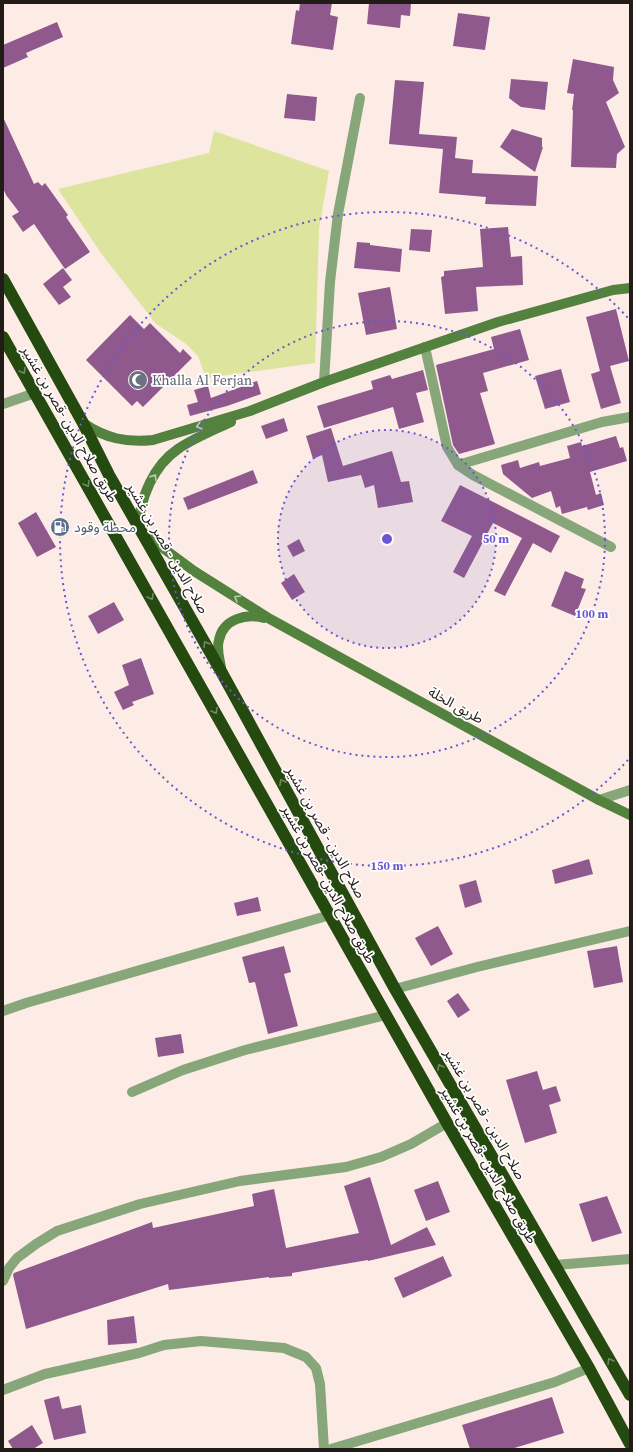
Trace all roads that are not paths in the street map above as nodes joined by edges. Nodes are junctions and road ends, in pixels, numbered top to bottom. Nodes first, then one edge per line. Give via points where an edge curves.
1 (360, 98) dead end
2 (3, 279) edge
3 (630, 288) edge
4 (3, 338) edge
5 (425, 346) junction
6 (324, 382) junction
7 (35, 393) junction
8 (3, 404) edge
9 (250, 411) junction
10 (630, 417) edge
11 (83, 423) junction
12 (458, 465) junction
13 (141, 530) junction
14 (612, 546) dead end
15 (270, 619) junction
16 (222, 673) junction
17 (630, 790) edge
18 (599, 800) junction
19 (630, 815) edge
20 (330, 914) junction
21 (630, 931) edge
22 (395, 989) junction
23 (3, 1011) edge
24 (386, 1015) junction
25 (132, 1092) dead end
26 (447, 1123) junction
27 (630, 1258) edge
28 (555, 1265) junction
29 (3, 1281) edge
30 (589, 1368) junction
31 (3, 1390) edge
32 (630, 1395) edge
33 (630, 1444) edge
34 (324, 1449) edge
35 (331, 1449) edge

1 - 6 street via 338,214 330,282
2 - 11 highway, صلاح الدين - قصر بن غشير
3 - 5 street via 612,290 498,322
4 -> 7 highway, طريق صلاح الدين -قصر بن غشير
5 - 6 street
5 - 12 street via 447,447
6 - 9 street
7 - 8 street
7 -> 20 highway, طريق صلاح الدين -قصر بن غشير
9 -> 11 street via 153,440 138,442 109,437 95,432
13 -> 9 street via 139,514 147,489 168,458 178,449
10 - 12 street via 602,422
11 - 13 highway, صلاح الدين - قصر بن غشير
12 - 14 street
15 -> 13 street, طريق الخلة via 194,571
16 -> 13 highway, صلاح الدين - قصر بن غشير
15 - 16 street, طريق الخلة via 255,615 243,616 232,621 224,629 218,640
15 - 18 street, طريق الخلة
22 -> 16 highway, صلاح الدين - قصر بن غشير
17 - 18 street
18 - 19 street, طريق الخلة
20 - 23 street via 26,1002
20 - 24 highway, طريق صلاح الدين -قصر بن غشير
21 - 22 street
28 -> 22 highway, صلاح الدين - قصر بن غشير
24 - 25 street via 245,1050 183,1070
24 - 26 highway, طريق صلاح الدين -قصر بن غشير
26 - 29 street via 411,1144 381,1157 346,1167 240,1181 140,1204 57,1232 17,1258
26 - 30 highway, طريق صلاح الدين -قصر بن غشير
27 - 28 street
32 -> 28 highway, صلاح الدين - قصر بن غشير
30 - 33 highway, طريق صلاح الدين -قصر بن غشير
30 - 35 street via 555,1382
31 - 34 street via 44,1374 164,1345 201,1341 284,1348 306,1357 316,1368 320,1384

